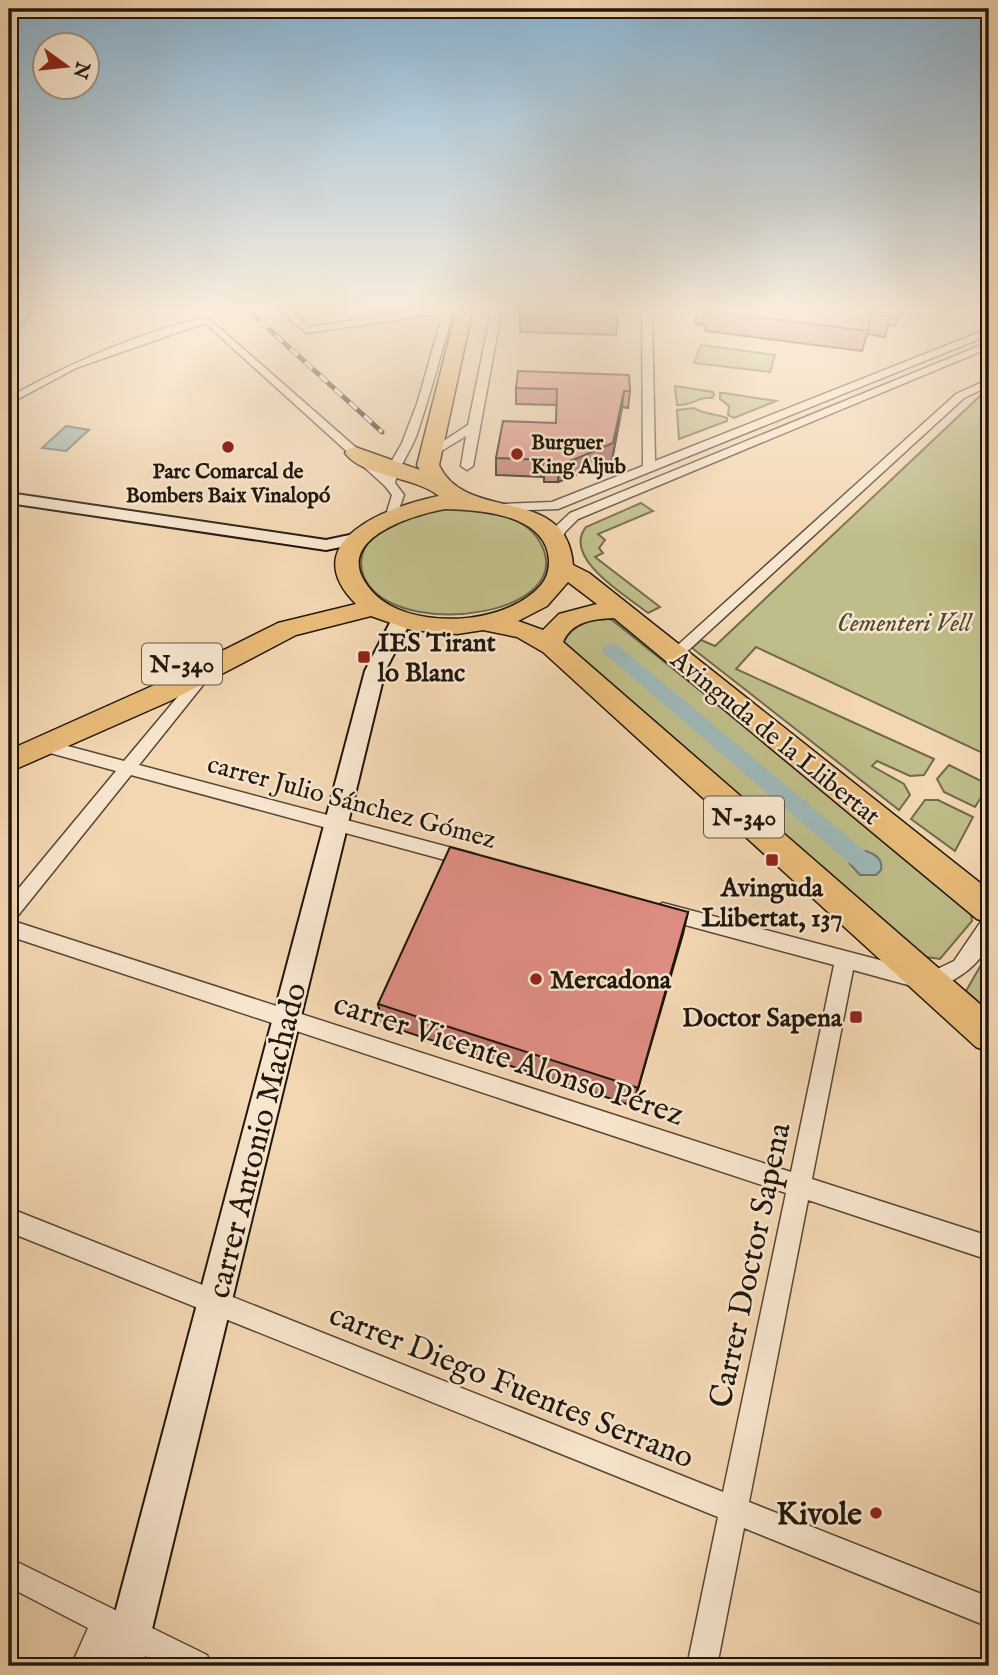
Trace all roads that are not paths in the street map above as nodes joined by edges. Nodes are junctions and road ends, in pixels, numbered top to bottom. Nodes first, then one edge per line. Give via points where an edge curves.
1 (36, 386) edge
2 (281, 386) edge
3 (427, 386) edge
4 (441, 386) edge
5 (481, 386) edge
6 (649, 386) edge
7 (856, 386) edge
8 (871, 386) edge
9 (980, 386) edge
10 (9, 401) edge
11 (422, 404) junction
12 (473, 427) junction
13 (431, 450) junction
14 (355, 453) joint
15 (467, 466) dead end
16 (395, 467) junction
17 (649, 468) junction
18 (666, 478) junction
19 (435, 482) junction
20 (9, 498) edge
21 (465, 502) junction
22 (9, 508) edge
23 (502, 508) junction
24 (392, 515) junction
25 (359, 538) junction
26 (555, 541) junction
27 (561, 569) junction
28 (349, 572) junction
29 (375, 607) junction
30 (619, 610) junction
31 (402, 619) junction
32 (485, 623) junction
33 (549, 645) junction
34 (675, 655) junction
35 (209, 669) junction
36 (9, 743) edge
37 (44, 746) junction
38 (9, 762) edge
39 (127, 768) junction
40 (336, 824) junction
41 (484, 863) edge
42 (644, 906) edge
43 (989, 909) edge
44 (9, 913) edge
45 (989, 926) edge
46 (9, 928) edge
47 (845, 960) junction
48 (930, 982) junction
49 (287, 1019) junction
50 (989, 1035) edge
51 (799, 1186) junction
52 (9, 1220) edge
53 (989, 1248) edge
54 (215, 1301) junction
55 (733, 1510) junction
56 (9, 1572) edge
57 (989, 1612) edge
58 (119, 1627) junction
59 (86, 1666) edge
60 (122, 1666) edge
61 (196, 1666) edge
62 (702, 1666) edge

1 - 10 street
2 - 14 street
3 - 11 street
4 - 13 highway
5 - 12 street
6 - 17 street
7 - 17 street
8 - 18 street
9 - 34 street via 960,396
11 - 13 highway
11 - 16 street
12 - 13 street
12 - 15 street
13 - 19 highway via 428,465
14 - 16 highway
16 - 19 highway
16 - 24 street via 397,503
17 - 18 street
17 - 23 street via 554,506
18 - 26 street via 574,516
19 - 21 highway
20 - 25 main road via 327,545
21 - 23 highway
21 - 24 highway via 423,505
22 - 28 main road via 327,556
23 - 26 highway via 528,517
24 - 25 highway
25 - 28 highway via 350,553
26 - 27 highway
27 - 30 highway, Avinguda de la Llibertat via 580,578
27 - 32 highway, N-340 via 547,594 530,607
28 - 29 highway, N-340 via 359,594
28 - 36 highway, N-340 via 320,600 274,617 142,684
29 - 31 highway, N-340
29 - 35 highway, N-340 via 287,629
30 - 33 highway via 576,615 564,621
30 - 34 highway, Avinguda de la Llibertat
31 - 32 highway, N-340 via 429,625
31 - 40 main road, carrer Antonio Machado via 375,671
32 - 33 highway, N-340 via 524,630
33 - 48 highway, N-340
34 - 43 highway, Avinguda de la Llibertat
35 - 37 highway, N-340
35 - 39 street
37 - 38 highway, N-340
37 - 39 street, carrer Julio Sánchez Gómez
39 - 40 street, carrer Julio Sánchez Gómez
39 - 44 street
40 - 41 street, carrer Julio Sánchez Gómez
40 - 49 main road, carrer Antonio Machado
42 - 47 street
45 - 48 street via 961,967
46 - 49 street, carrer Vicente Alonso Pérez
47 - 48 street
47 - 51 street, Carrer Doctor Sapena
48 - 50 highway, N-340
49 - 51 street, carrer Vicente Alonso Pérez
49 - 54 main road, carrer Antonio Machado
51 - 53 street, carrer Vicente Alonso Pérez
51 - 55 street, Carrer Doctor Sapena
52 - 54 street, carrer Diego Fuentes Serrano
54 - 55 street, carrer Diego Fuentes Serrano
54 - 58 main road, carrer Antonio Machado
55 - 57 street, carrer Diego Fuentes Serrano
55 - 62 street, Carrer Doctor Sapena
56 - 58 street
58 - 59 street
58 - 60 main road, carrer Antonio Machado
58 - 61 street

